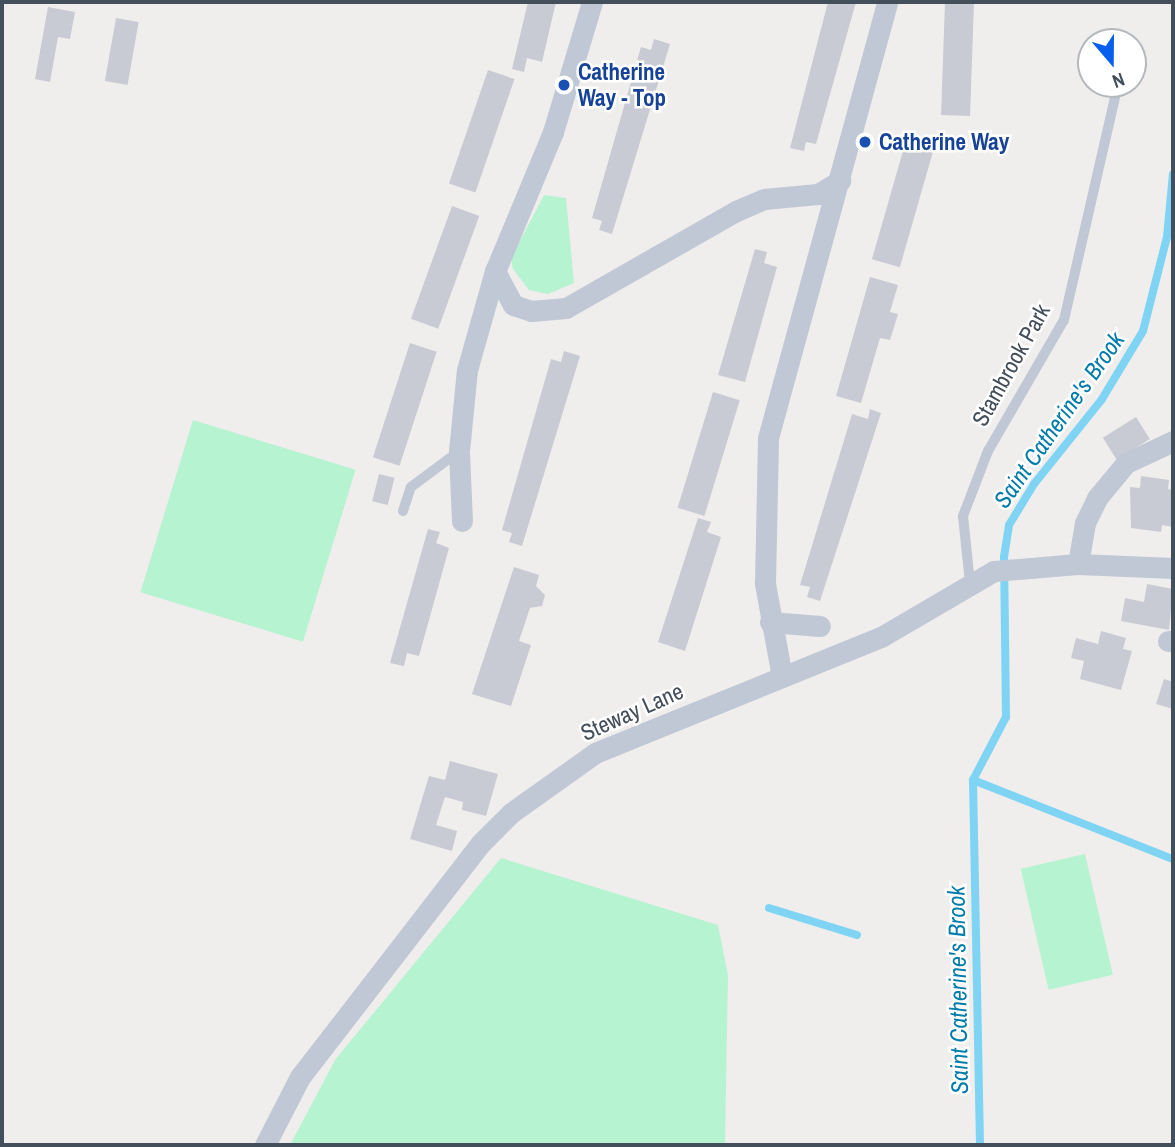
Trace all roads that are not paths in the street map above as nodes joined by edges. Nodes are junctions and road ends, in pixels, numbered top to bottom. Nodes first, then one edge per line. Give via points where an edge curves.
1 (592, 2) edge
2 (887, 2) edge
3 (1115, 98) edge
4 (840, 181) junction
5 (495, 271) junction
6 (1173, 441) edge
7 (459, 451) junction
8 (402, 511) dead end
9 (462, 521) dead end
10 (1078, 564) junction
11 (1173, 568) edge
12 (970, 583) junction
13 (770, 622) junction
14 (820, 626) dead end
15 (782, 677) junction
16 (265, 1145) edge

1 - 5 street via 553,132
2 - 4 street
3 - 12 lane, Stambrook Park via 1064,320 988,451 963,516
4 - 5 street via 818,194 764,199 736,211 566,308 531,311 513,305
4 - 13 street via 768,438 762,533
5 - 7 street via 467,370
6 - 10 street via 1126,463 1097,498 1085,523
7 - 8 lane via 411,487
7 - 9 street
10 - 11 street, Steway Lane
10 - 12 street, Steway Lane via 994,571
12 - 15 street, Steway Lane via 890,632
13 - 14 street
13 - 15 street
15 - 16 street, Steway Lane via 595,753 492,830 300,1077

